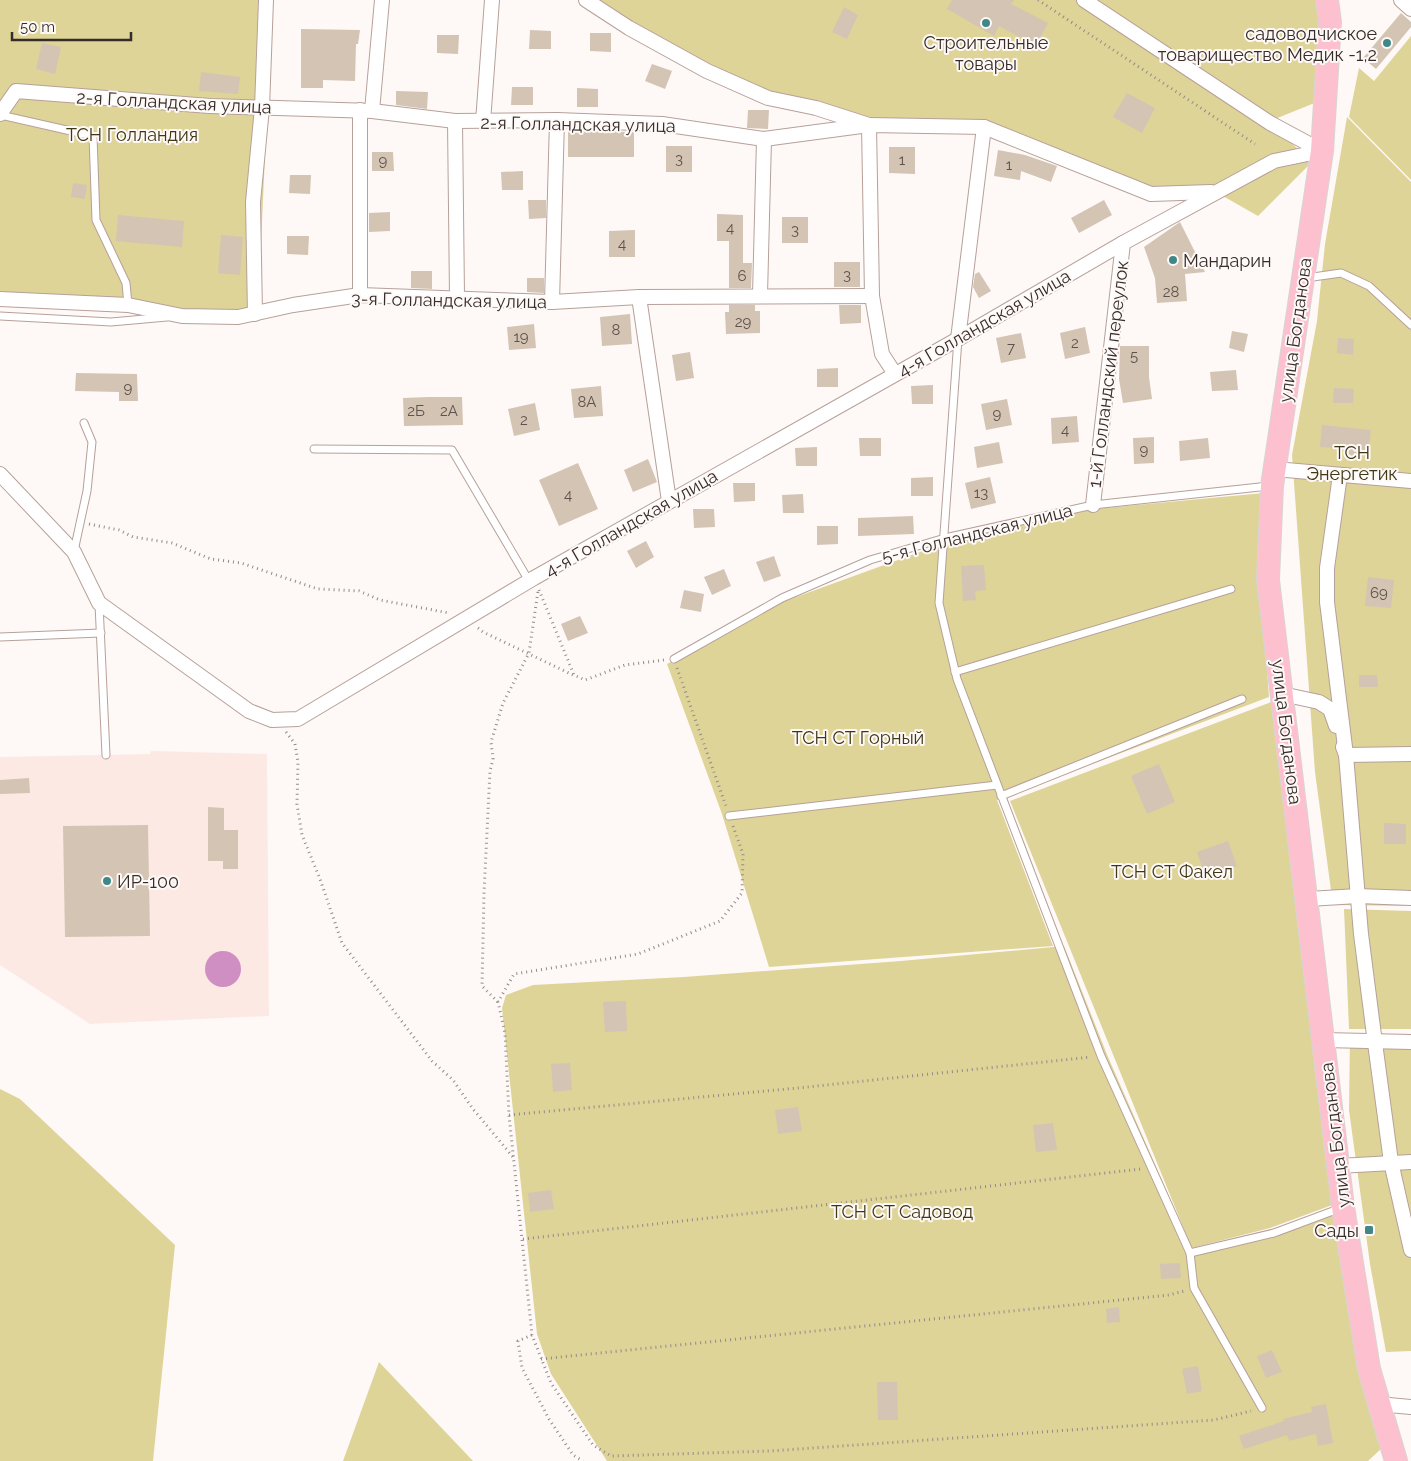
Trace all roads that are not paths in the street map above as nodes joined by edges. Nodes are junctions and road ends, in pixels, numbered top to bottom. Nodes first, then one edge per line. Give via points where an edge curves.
1 (266, 0) edge
2 (382, 0) edge
3 (492, 0) edge
4 (586, 0) edge
5 (1084, 0) edge
6 (1327, 0) edge
7 (1400, 0) edge
8 (1411, 10) edge
9 (262, 108) junction
10 (366, 110) junction
11 (0, 115) edge
12 (557, 120) junction
13 (455, 121) junction
14 (483, 122) junction
15 (869, 125) junction
16 (984, 127) junction
17 (764, 139) junction
18 (1322, 151) junction
19 (1214, 192) junction
20 (1123, 243) junction
21 (1303, 279) junction
22 (360, 295) junction
23 (760, 295) junction
24 (872, 296) junction
25 (457, 297) junction
26 (639, 297) junction
27 (0, 299) edge
28 (552, 302) junction
29 (128, 305) junction
30 (255, 314) junction
31 (0, 316) edge
32 (182, 316) junction
33 (1411, 325) edge
34 (958, 339) junction
35 (895, 374) junction
36 (84, 423) dead end
37 (314, 449) dead end
38 (0, 474) edge
39 (1340, 476) junction
40 (1273, 478) junction
41 (1411, 481) edge
42 (669, 501) junction
43 (1093, 505) junction
44 (945, 538) junction
45 (74, 552) junction
46 (534, 583) junction
47 (1231, 589) dead end
48 (99, 603) junction
49 (101, 633) junction
50 (0, 637) edge
51 (674, 659) road end
52 (955, 672) junction
53 (1282, 694) junction
54 (1242, 699) dead end
55 (1411, 754) edge
56 (106, 755) dead end
57 (1346, 755) junction
58 (997, 785) junction
59 (1001, 796) junction
60 (730, 816) road end
61 (1358, 896) junction
62 (1411, 898) edge
63 (1308, 899) junction
64 (1324, 1040) junction
65 (1411, 1042) edge
66 (1375, 1043) junction
67 (1391, 1162) junction
68 (1411, 1162) edge
69 (1338, 1166) junction
70 (1343, 1207) junction
71 (1411, 1250) edge
72 (1190, 1253) junction
73 (1378, 1404) junction
74 (1411, 1407) edge
75 (1262, 1408) road end
76 (1396, 1461) edge

1 - 9 street
2 - 10 street
3 - 14 street
4 - 15 street via 707,71 768,98 816,108
5 - 18 street via 1270,123
6 - 18 main road, улица Богданова via 1330,22
7 - 8 street
9 - 10 street, 2-я Голландская улица
9 - 11 street, 2-я Голландская улица via 16,91
9 - 30 street via 253,202
10 - 13 street, 2-я Голландская улица
10 - 22 street
11 - 29 lane via 93,136 96,220 126,283
12 - 14 street, 2-я Голландская улица
12 - 17 street, 2-я Голландская улица via 662,124
12 - 28 street
13 - 14 street, 2-я Голландская улица
13 - 25 street
15 - 16 street, 2-я Голландская улица
15 - 17 street, 2-я Голландская улица
15 - 24 street
16 - 19 street, 2-я Голландская улица via 1151,194
16 - 34 street
17 - 23 street
18 - 19 street, 4-я Голландская улица via 1274,161
18 - 21 main road, улица Богданова
19 - 20 street, 4-я Голландская улица
20 - 34 street, 4-я Голландская улица
20 - 43 street, 1-й Голландский переулок
21 - 33 lane via 1341,273 1369,286
21 - 40 main road, улица Богданова
22 - 25 street, 3-я Голландская улица
22 - 30 street, 3-я Голландская улица
23 - 24 street, 3-я Голландская улица
23 - 26 street, 3-я Голландская улица
24 - 35 street via 882,354
25 - 28 street, 3-я Голландская улица
26 - 28 street, 3-я Голландская улица
26 - 42 street
27 - 29 street, 3-я Голландская улица
29 - 32 street, 3-я Голландская улица
30 - 32 street, 3-я Голландская улица via 238,317
31 - 32 lane via 111,322
34 - 35 street, 4-я Голландская улица
34 - 44 lane
35 - 42 street, 4-я Голландская улица
36 - 45 lane via 92,442 87,491
37 - 46 lane via 452,450
38 - 45 street, 4-я Голландская улица
39 - 40 street
39 - 41 street
39 - 57 street via 1327,568 1327,602
40 - 43 lane, 5-я Голландская улица
40 - 53 main road, улица Богданова via 1268,580
42 - 46 street, 4-я Голландская улица
43 - 44 lane, 5-я Голландская улица
44 - 51 lane, 5-я Голландская улица via 870,560 782,598
44 - 52 lane via 939,603
45 - 48 street, 4-я Голландская улица
46 - 48 street, 4-я Голландская улица via 467,618 298,720 272,720 249,711
47 - 52 lane
48 - 49 lane
49 - 50 lane
49 - 56 lane
52 - 58 lane
53 - 57 street via 1319,702 1330,709
53 - 63 main road, улица Богданова
54 - 59 lane
55 - 57 street
57 - 61 street
58 - 59 lane
58 - 60 lane
59 - 72 lane via 1101,1056
61 - 62 street
61 - 63 street
61 - 66 street
63 - 64 main road, улица Богданова
64 - 66 street
64 - 69 main road, улица Богданова
65 - 66 street
66 - 67 street
67 - 68 street
67 - 69 street
67 - 71 street
69 - 70 main road, улица Богданова
70 - 72 lane via 1274,1232
70 - 73 main road, улица Богданова
72 - 75 lane via 1194,1288
73 - 74 street
73 - 76 main road, улица Богданова

